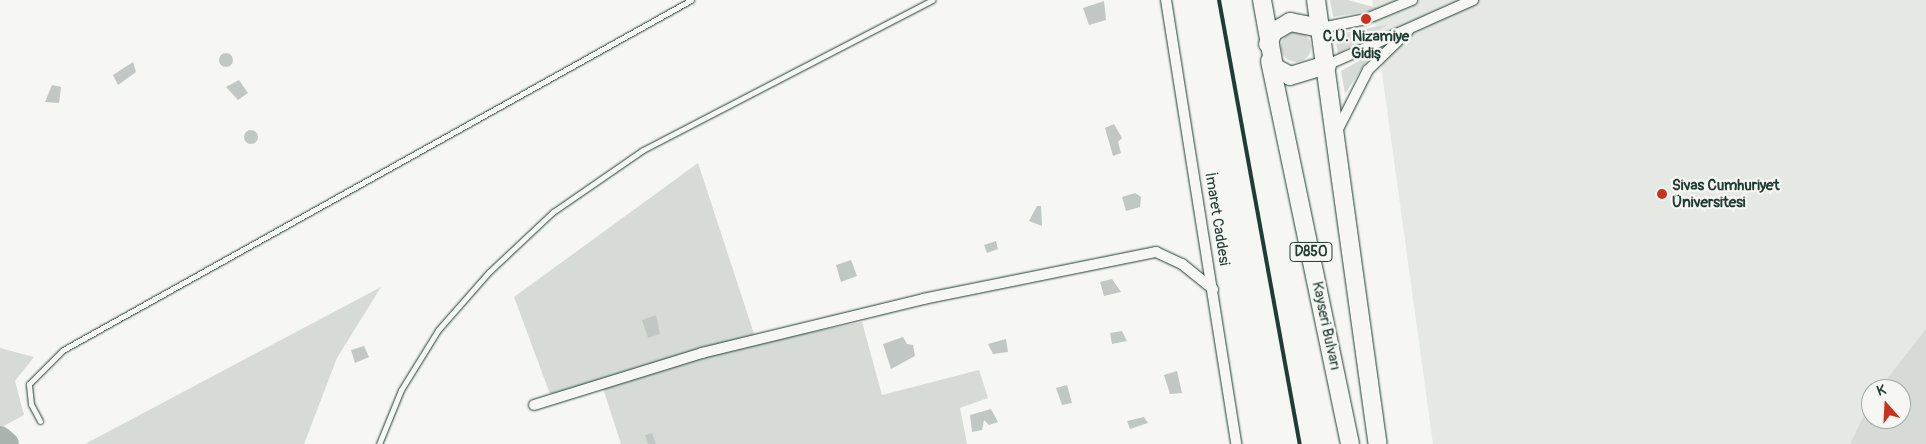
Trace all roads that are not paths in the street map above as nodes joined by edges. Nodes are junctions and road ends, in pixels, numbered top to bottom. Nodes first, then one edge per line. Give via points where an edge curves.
1 (691, 0) edge
2 (932, 0) edge
3 (1166, 0) edge
4 (1262, 0) edge
5 (1316, 0) edge
6 (1412, 0) edge
7 (1473, 0) edge
8 (1420, 21) junction
9 (1321, 28) junction
10 (1269, 53) junction
11 (1327, 65) junction
12 (1336, 133) junction
13 (1213, 289) junction
14 (534, 405) dead end
15 (40, 421) dead end
16 (379, 444) edge
17 (1236, 444) edge
18 (1350, 444) edge
19 (1378, 444) edge

1 - 15 lane via 63,350 29,384 31,404
2 - 16 lane via 643,150 553,212 489,272 438,330 401,390
3 - 13 street, İmaret Caddesi
4 - 10 highway, Kayseri Bulvarı
5 - 9 highway
6 - 9 street via 1366,19
7 - 8 street
8 - 11 street
8 - 12 street via 1375,61
9 - 10 highway via 1290,22 1274,32
9 - 11 highway
10 - 11 highway via 1290,76
10 - 18 highway, Kayseri Bulvarı / D850
11 - 12 highway, Kayseri Bulvarı / D850
12 - 19 highway, Kayseri Bulvarı / D850
13 - 14 street via 1182,264 1156,252 913,301 636,370
13 - 17 street, İmaret Caddesi

